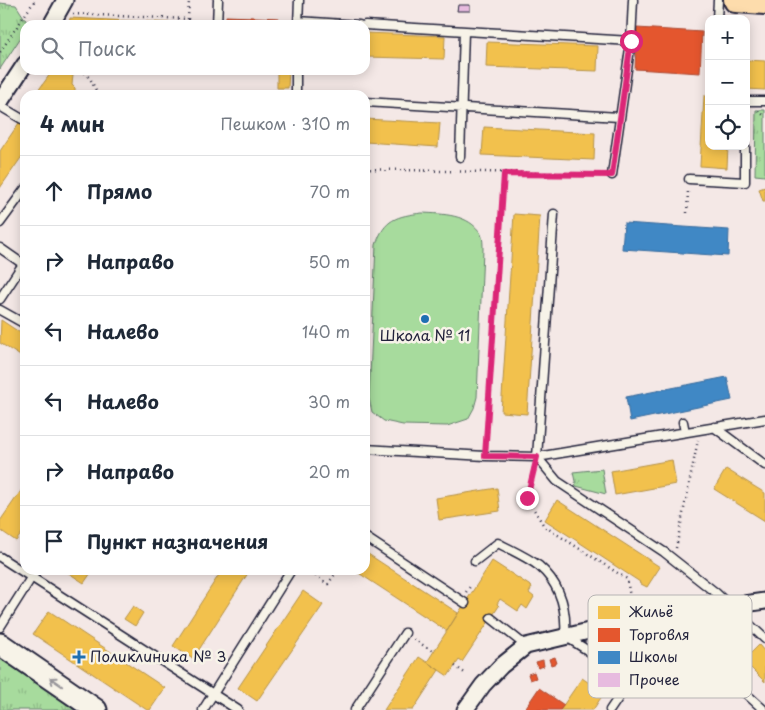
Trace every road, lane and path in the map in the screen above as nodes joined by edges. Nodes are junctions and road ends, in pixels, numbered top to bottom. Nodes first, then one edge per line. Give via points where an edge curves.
1 (35, 0) edge
2 (189, 0) edge
3 (218, 0) edge
4 (299, 0) edge
5 (633, 0) edge
6 (718, 0) edge
7 (736, 0) edge
8 (765, 2) edge
9 (67, 7) edge
10 (717, 15) edge
11 (22, 20) edge
12 (55, 20) edge
13 (217, 20) edge
14 (298, 20) edge
15 (20, 22) edge
16 (370, 25) edge
17 (464, 31) junction
18 (631, 41) junction
19 (0, 52) edge
20 (20, 72) edge
21 (86, 75) edge
22 (296, 75) edge
23 (96, 90) edge
24 (296, 90) edge
25 (750, 101) edge
26 (765, 101) edge
27 (370, 102) edge
28 (0, 104) edge
29 (462, 108) junction
30 (619, 117) junction
31 (20, 118) edge
32 (745, 150) edge
33 (460, 157) dead end
34 (370, 170) edge
35 (504, 174) junction
36 (612, 175) joint
37 (689, 179) joint
38 (20, 197) edge
39 (687, 213) dead end
40 (554, 214) dead end
41 (0, 223) edge
42 (0, 248) edge
43 (20, 262) edge
44 (20, 269) edge
45 (0, 299) edge
46 (0, 310) edge
47 (20, 321) edge
48 (765, 419) edge
49 (683, 422) dead end
50 (714, 427) junction
51 (700, 430) junction
52 (685, 432) junction
53 (370, 449) edge
54 (485, 456) junction
55 (537, 457) junction
56 (765, 465) edge
57 (370, 540) edge
58 (0, 557) edge
59 (673, 559) junction
60 (475, 561) dead end
61 (20, 566) edge
62 (33, 575) edge
63 (37, 575) edge
64 (288, 575) edge
65 (314, 575) edge
66 (334, 575) edge
67 (630, 595) edge
68 (717, 595) edge
69 (765, 601) edge
70 (465, 603) dead end
71 (752, 603) edge
72 (491, 618) dead end
73 (0, 627) edge
74 (752, 627) edge
75 (588, 632) edge
76 (405, 633) joint
77 (565, 636) junction
78 (765, 639) edge
79 (0, 644) edge
80 (526, 646) junction
81 (588, 651) edge
82 (433, 652) dead end
83 (455, 666) dead end
84 (466, 674) dead end
85 (213, 694) junction
86 (618, 698) edge
87 (751, 698) edge
88 (96, 710) edge
89 (203, 710) edge
90 (238, 710) edge
91 (355, 710) edge
92 (465, 710) edge
93 (610, 710) edge
94 (764, 710) edge

1 - 11 path
2 - 9 path via 188,19
3 - 13 lane
4 - 14 lane
5 - 18 lane
6 - 10 lane
7 - 8 main road
9 - 12 street
15 - 19 path
16 - 17 lane
17 - 18 lane
17 - 29 lane
18 - 30 lane
20 - 28 street
21 - 23 path
22 - 24 lane
25 - 26 lane
27 - 29 lane
28 - 31 lane
29 - 30 lane
29 - 33 lane
30 - 36 lane
32 - 37 lane via 745,182
34 - 35 path
35 - 36 path
35 - 54 path
37 - 39 path
38 - 41 lane
40 - 55 lane
42 - 43 lane
44 - 45 lane
46 - 47 lane
48 - 50 lane
49 - 52 lane
50 - 51 lane
50 - 56 lane
51 - 52 lane
51 - 59 path
52 - 55 lane
53 - 54 lane
54 - 55 lane
55 - 59 lane via 557,481
55 - 67 path via 527,498 544,526 627,579
57 - 70 lane
58 - 61 lane
59 - 68 lane
60 - 77 lane via 498,543 539,566 558,587 566,621
62 - 73 lane
63 - 85 lane
64 - 85 lane
65 - 66 path via 328,584
69 - 71 street
72 - 80 lane
74 - 78 lane
75 - 77 street
76 - 82 path
76 - 91 lane
77 - 80 street
77 - 81 lane
88 -> 79 street
80 - 92 street via 483,685
83 - 84 path
85 - 89 lane
85 - 90 lane
86 - 93 lane
87 - 94 lane

